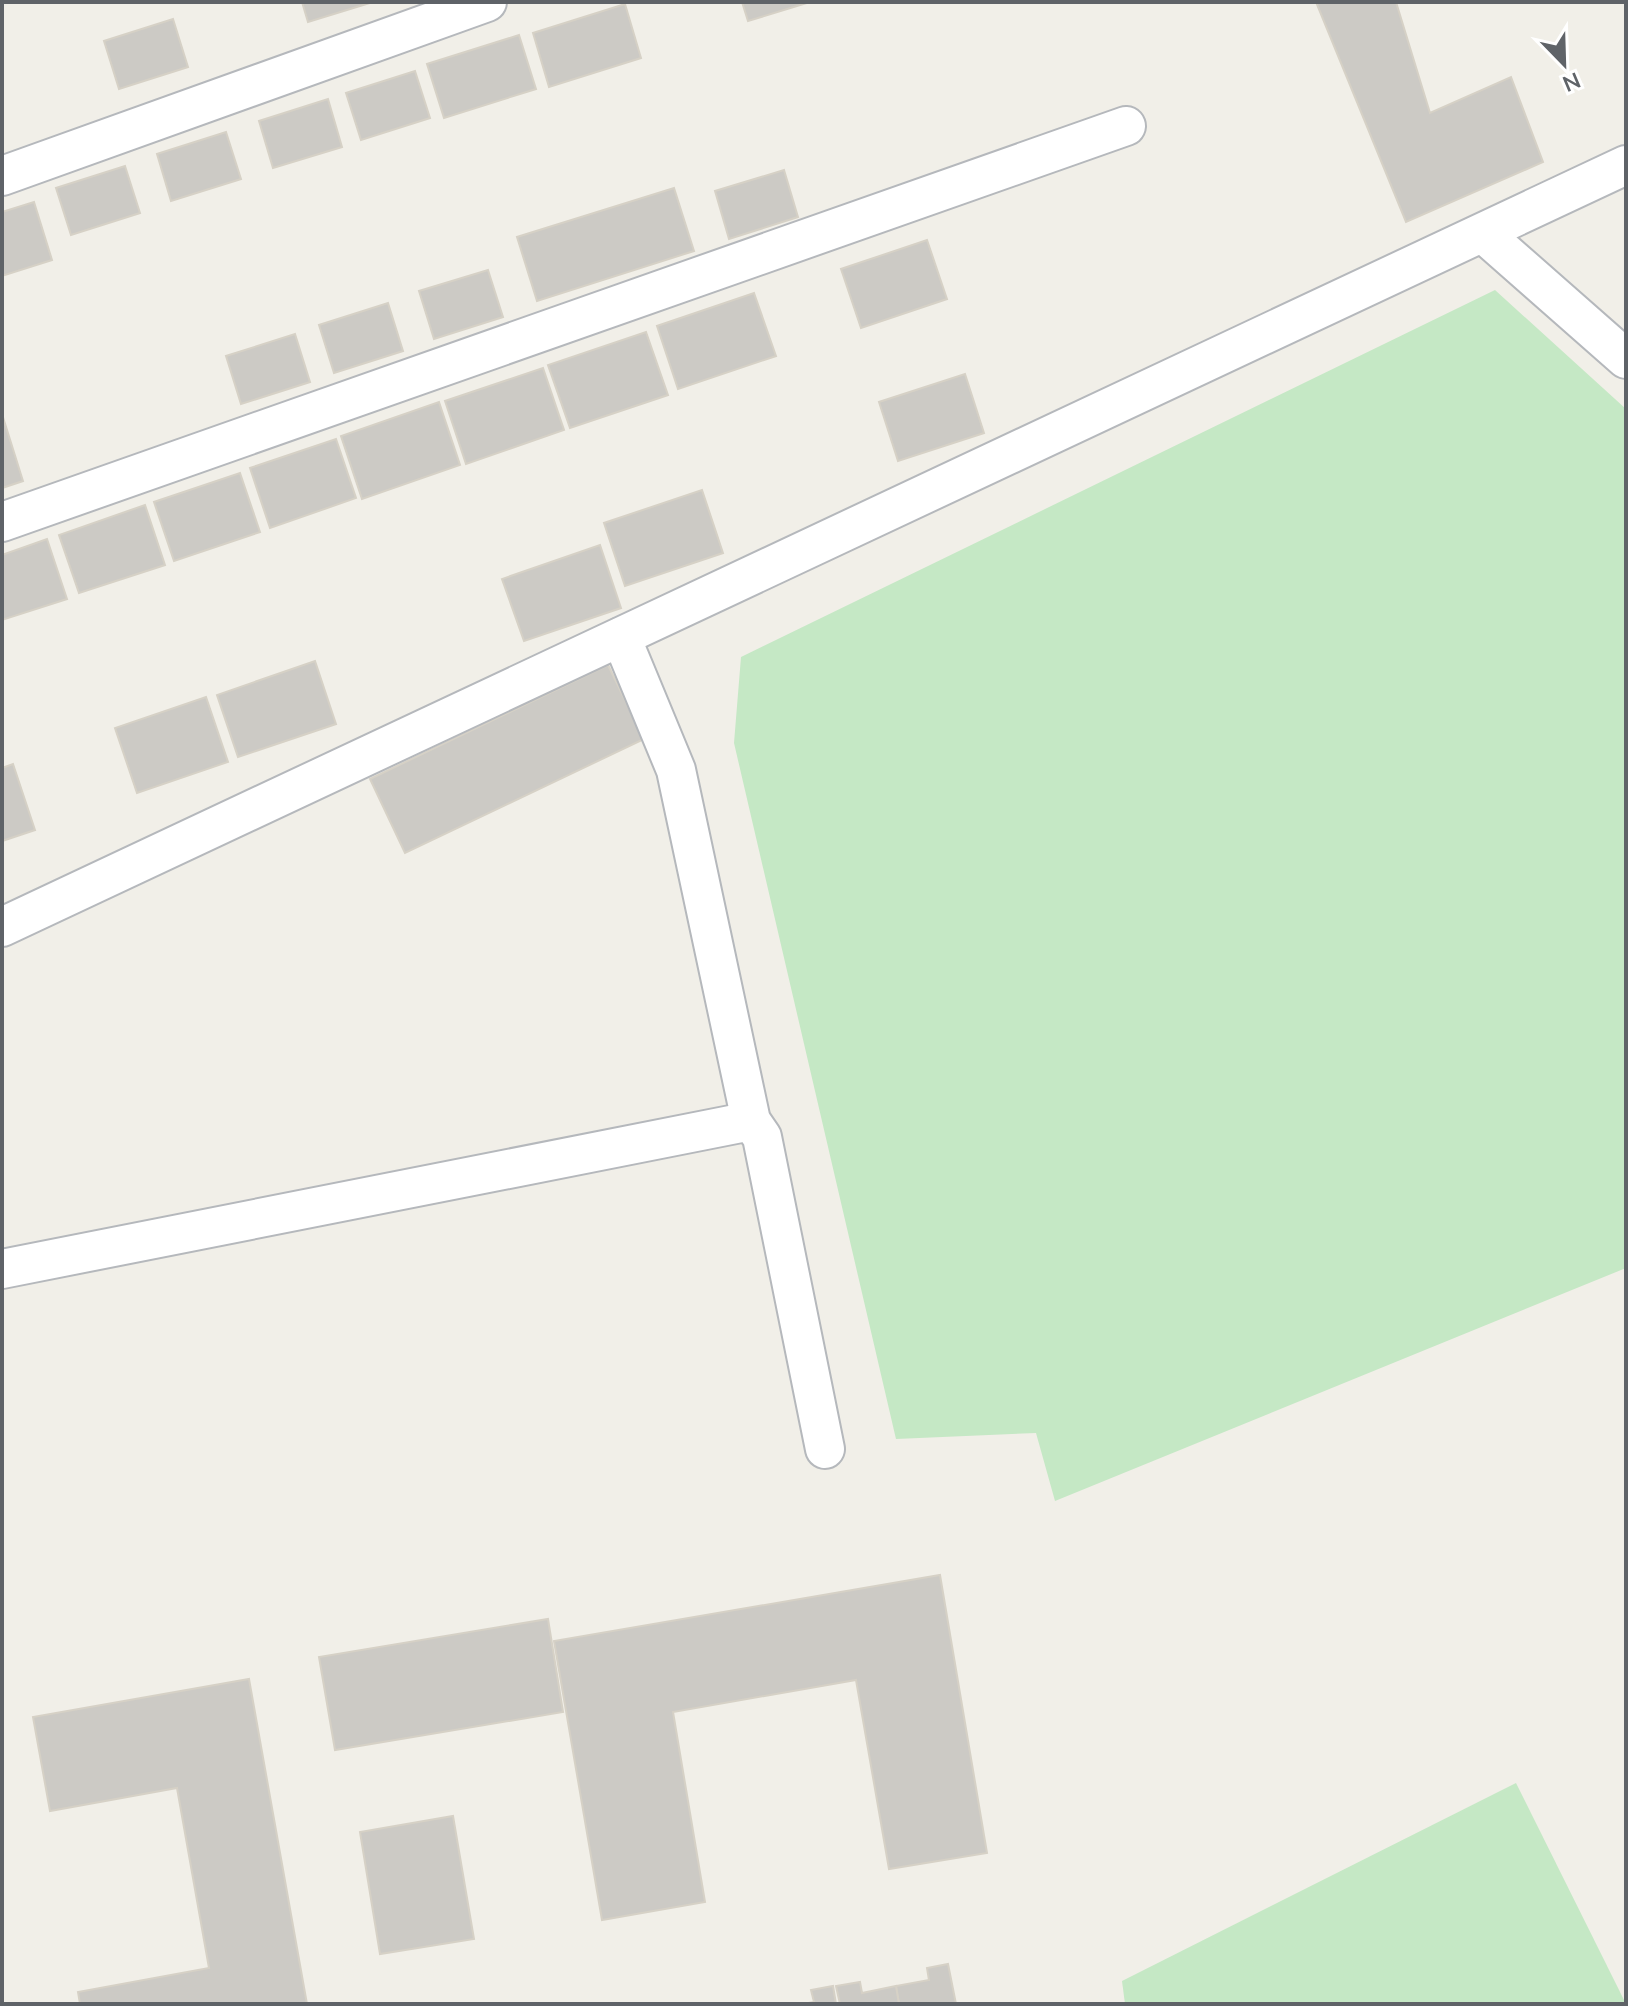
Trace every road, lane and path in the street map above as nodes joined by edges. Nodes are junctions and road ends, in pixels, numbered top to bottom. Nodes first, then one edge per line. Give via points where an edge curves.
1 (487, 2) edge
2 (1126, 126) dead end
3 (1626, 165) edge
4 (2, 176) edge
5 (1484, 234) junction
6 (1626, 359) edge
7 (2, 522) edge
8 (621, 637) junction
9 (2, 927) edge
10 (751, 1121) junction
11 (2, 1269) edge
12 (825, 1449) dead end

1 - 4 street
2 - 7 street
3 - 5 street
5 - 6 street
5 - 8 street
8 - 9 street
8 - 10 street via 676,770
10 - 11 street
10 - 12 street via 762,1137

